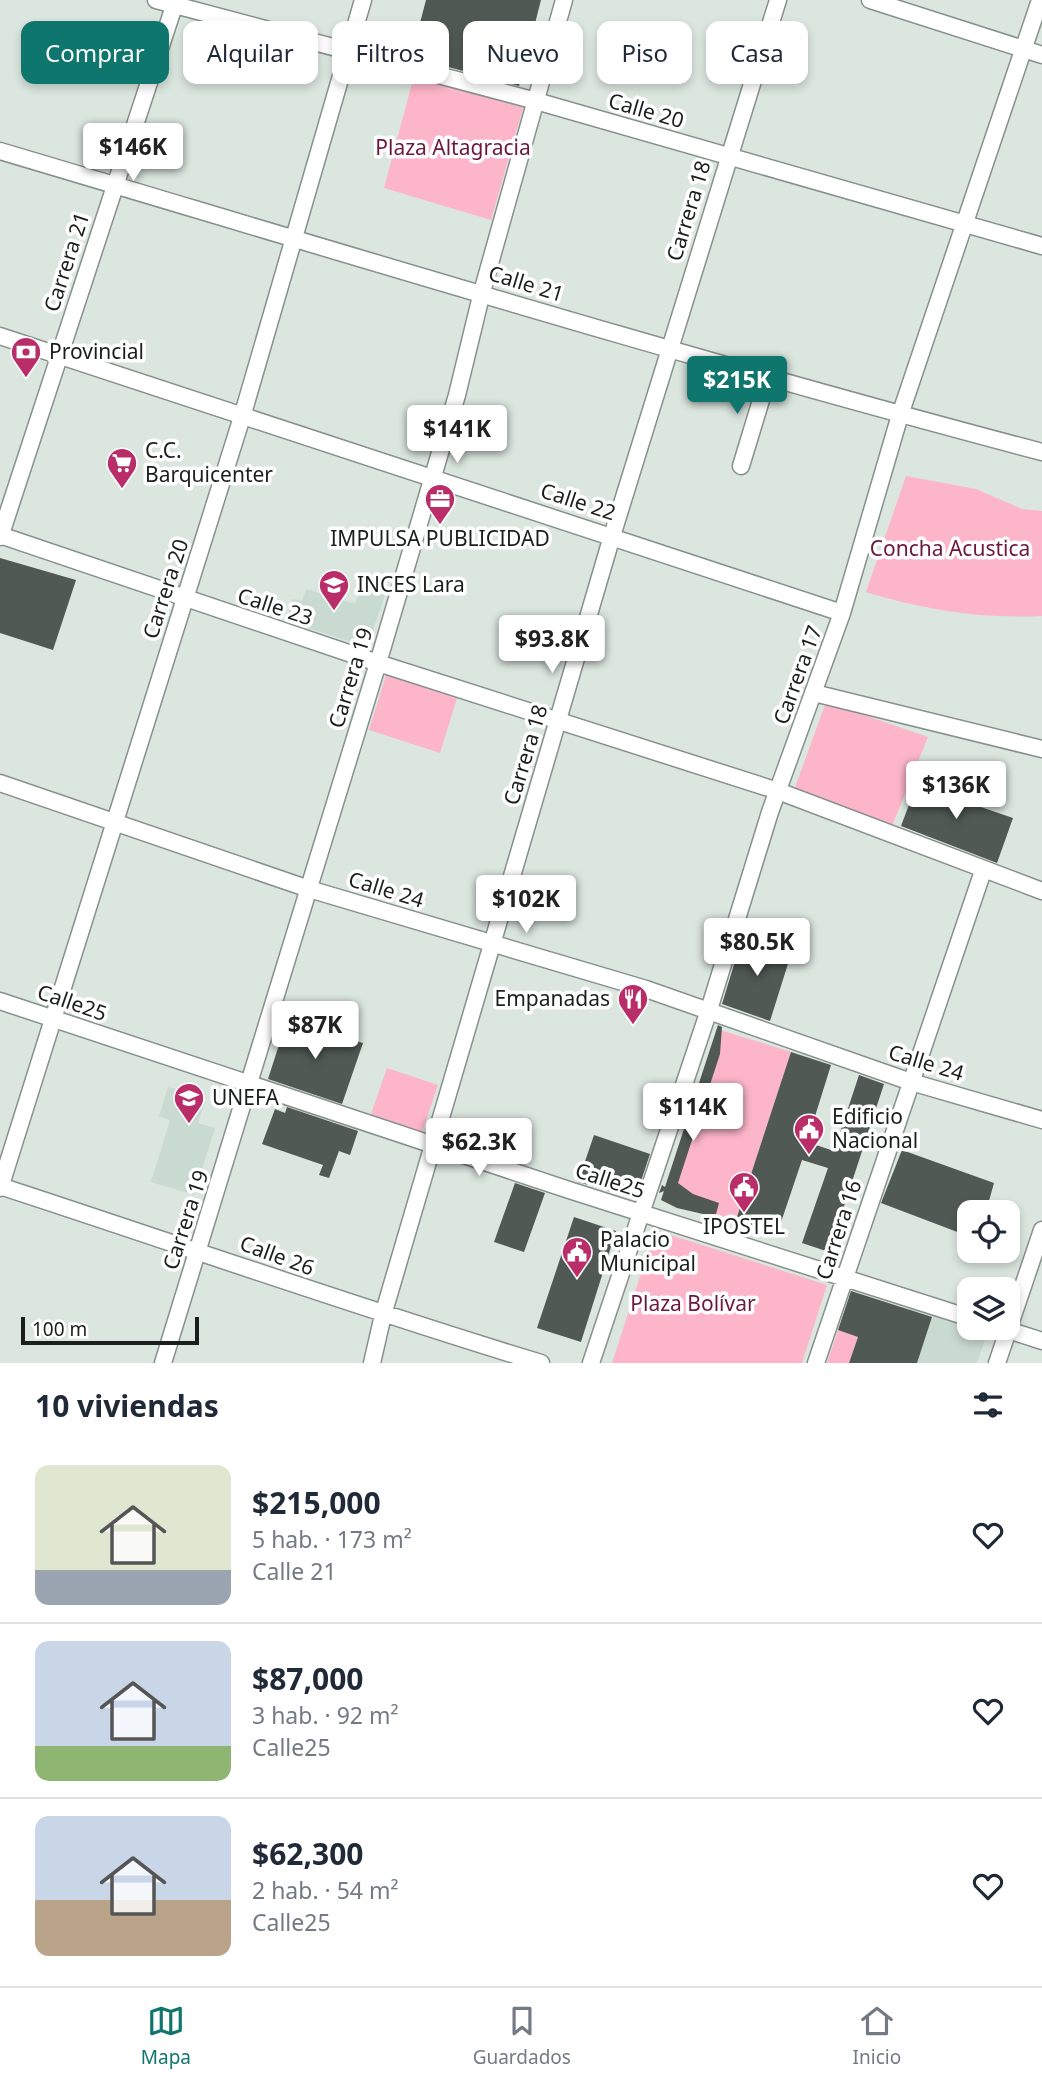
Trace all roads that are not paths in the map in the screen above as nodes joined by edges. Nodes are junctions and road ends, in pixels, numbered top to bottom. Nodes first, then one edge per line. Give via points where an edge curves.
1 (156, 0) edge
2 (363, 0) edge
3 (564, 0) edge
4 (778, 0) edge
5 (870, 0) edge
6 (1040, 0) edge
7 (175, 3) edge
8 (357, 21) edge
9 (332, 47) edge
10 (1023, 49) junction
11 (1042, 55) edge
12 (449, 78) edge
13 (340, 84) edge
14 (536, 101) junction
15 (0, 151) edge
16 (727, 156) junction
17 (114, 185) junction
18 (963, 224) junction
19 (294, 242) junction
20 (1042, 246) edge
21 (482, 292) junction
22 (0, 336) edge
23 (0, 347) edge
24 (670, 349) junction
25 (57, 361) junction
26 (768, 377) junction
27 (900, 415) junction
28 (242, 417) junction
29 (1042, 452) edge
30 (741, 466) dead end
31 (432, 476) junction
32 (0, 536) edge
33 (612, 536) junction
34 (185, 600) junction
35 (842, 613) junction
36 (378, 663) junction
37 (814, 693) junction
38 (558, 720) junction
39 (1042, 750) edge
40 (0, 783) edge
41 (778, 791) junction
42 (113, 822) junction
43 (983, 871) junction
44 (309, 889) junction
45 (1042, 891) edge
46 (492, 944) junction
47 (0, 1001) edge
48 (708, 1013) junction
49 (52, 1019) junction
50 (911, 1082) junction
51 (251, 1085) junction
52 (1042, 1121) edge
53 (434, 1143) junction
54 (0, 1187) edge
55 (641, 1213) junction
56 (1042, 1230) edge
57 (198, 1250) junction
58 (846, 1278) junction
59 (1020, 1289) edge
60 (957, 1314) edge
61 (383, 1315) junction
62 (1020, 1334) edge
63 (1002, 1340) edge
64 (1042, 1341) edge
65 (163, 1363) edge
66 (372, 1363) edge
67 (541, 1363) edge
68 (591, 1363) edge
69 (816, 1363) edge
70 (997, 1363) edge

1 - 7 street, Calle 20
2 - 8 street, Carrera 20
3 - 14 street, Carrera 19
4 - 16 street, Carrera 18
5 - 10 street
6 - 10 street, Carrera 17
7 - 9 street, Calle 20
7 - 17 street, Carrera 21
10 - 11 street
10 - 18 street, Carrera 17
12 - 14 street, Calle 20
13 - 19 street, Carrera 20
14 - 16 street, Calle 20
14 - 21 street, Carrera 19
15 - 17 street, Calle 21
16 - 18 street, Calle 20
16 - 24 street, Carrera 18
17 - 19 street, Calle 21
17 - 25 street, Carrera 21
18 - 20 street, Calle 20
18 - 27 street, Carrera 17
19 - 21 street, Calle 21
19 - 28 street, Carrera 20
21 - 24 street, Calle 21
21 - 31 street, Carrera 19
22 - 25 street
23 - 25 street
24 - 26 street, Calle 21
24 - 33 street, Carrera 18
25 - 28 street, Calle 22
25 - 32 street, Carrera 21
26 - 27 street, Calle 21
26 - 30 street
27 - 29 street, Calle 21
27 - 35 street, Carrera 17
28 - 31 street, Calle 22
28 - 34 street, Carrera 20
31 - 33 street, Calle 22
31 - 36 street, Carrera 19
32 - 34 street, Calle 23
33 - 35 street, Calle 22
33 - 38 street, Carrera 18
34 - 36 street, Calle 23
34 - 42 street, Carrera 20
35 - 37 street, Carrera 17
36 - 38 street, Calle 23
36 - 44 street, Carrera 19
37 - 39 street
37 - 41 street, Carrera 17
38 - 41 street, Calle 23
38 - 46 street, Carrera 18
40 - 42 street, Calle 24
41 - 43 street, Calle 23
41 - 48 street, Carrera 17
42 - 44 street, Calle 24
42 - 49 street, Carrera 20
43 - 45 street, Calle 23
43 - 50 street, Carrera 16
44 - 46 street, Calle 24
44 - 51 street, Carrera 19
46 - 48 street, Calle 24 via 646,989
46 - 53 street, Carrera 18
47 - 49 street, Calle25
48 - 50 street, Calle 24
48 - 55 street, Carrera 17
49 - 51 street, Calle25
49 - 54 street, Carrera 20
50 - 52 street, Calle 24
50 - 58 street, Carrera 16
51 - 53 street, Calle25
51 - 57 street, Carrera 19
53 - 55 street, Calle25
53 - 61 street, Carrera 18
54 - 57 street, Calle 26
55 - 58 street, Calle25
55 - 68 street, Carrera 17
56 - 59 street
57 - 61 street, Calle 26
57 - 65 street, Carrera 19
58 - 60 street, Calle25
58 - 69 street, Carrera 16
61 - 66 street, Carrera 18
61 - 67 street, Calle 26
62 - 64 street
63 - 70 street

